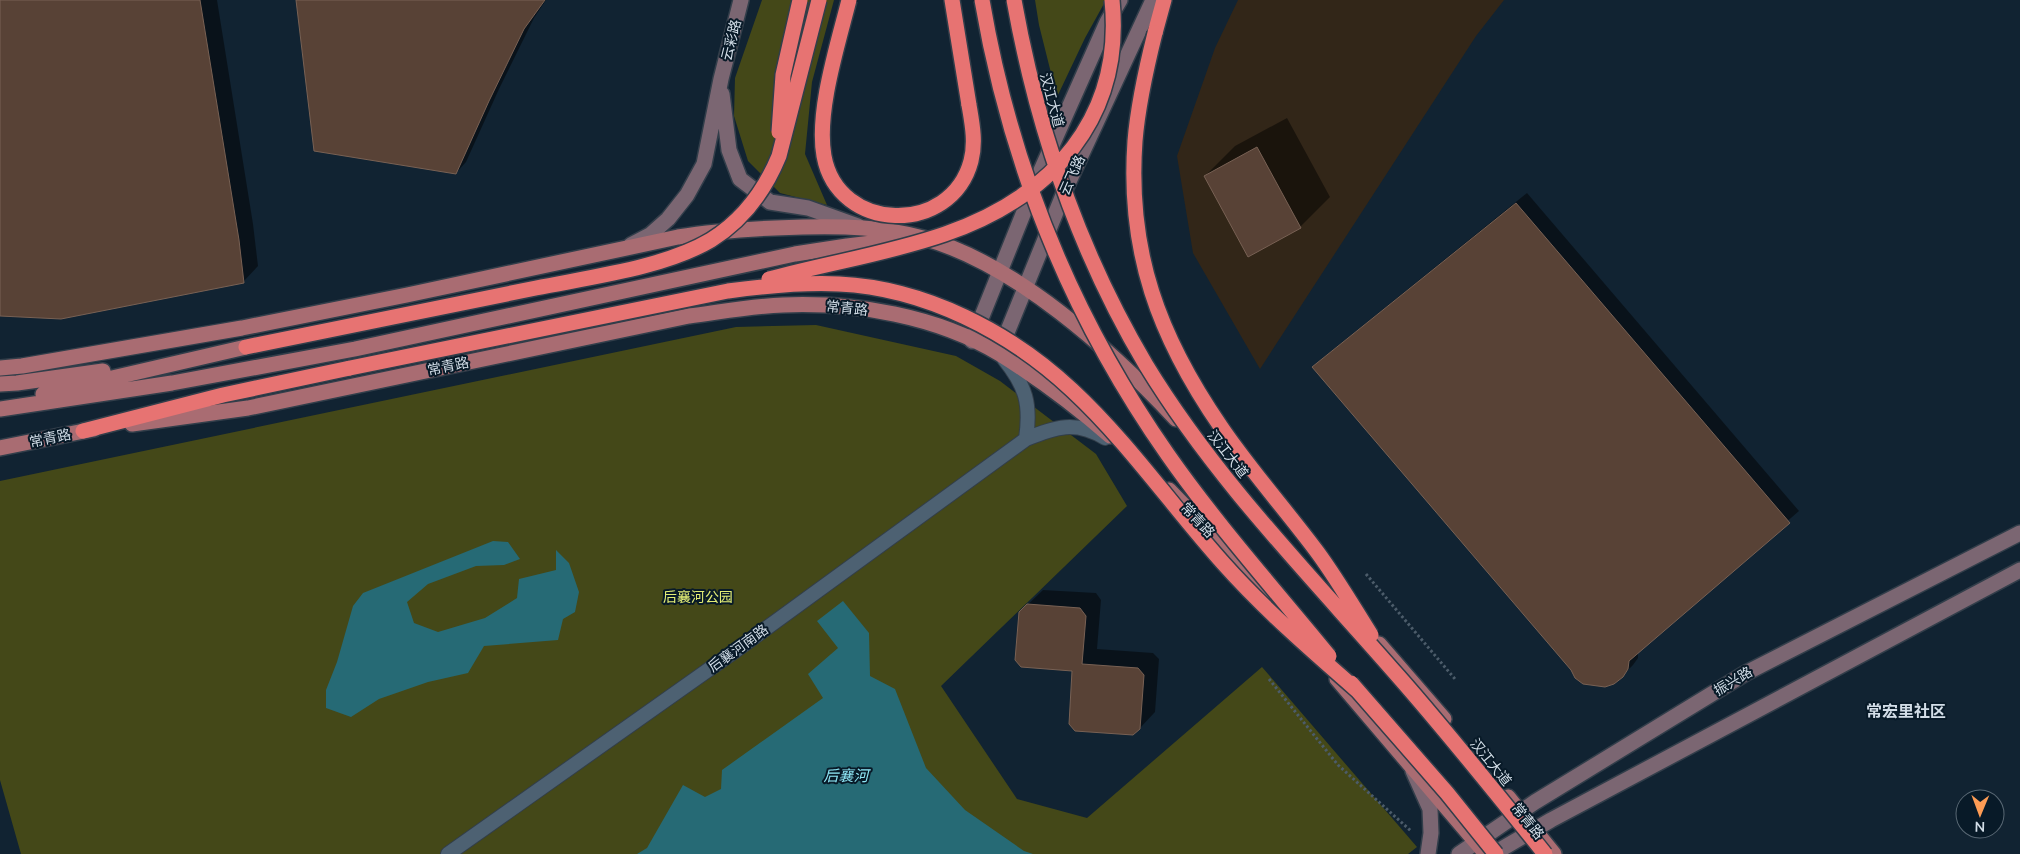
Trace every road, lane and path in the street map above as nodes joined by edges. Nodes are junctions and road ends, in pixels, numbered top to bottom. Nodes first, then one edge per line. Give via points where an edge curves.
1 (741, 0) edge
2 (800, 0) edge
3 (819, 0) edge
4 (849, 0) edge
5 (952, 0) edge
6 (982, 0) edge
7 (1014, 0) edge
8 (1112, 0) edge
9 (1120, 0) edge
10 (1153, 0) edge
11 (1164, 0) edge
12 (721, 79) junction
13 (779, 156) junction
14 (860, 226) junction
15 (924, 238) junction
16 (621, 250) junction
17 (1001, 272) junction
18 (1025, 287) junction
19 (728, 291) junction
20 (972, 341) junction
21 (246, 347) joint
22 (999, 354) junction
23 (204, 356) junction
24 (0, 368) edge
25 (0, 384) edge
26 (0, 403) edge
27 (0, 409) edge
28 (83, 431) junction
29 (1026, 439) junction
30 (16, 445) junction
31 (0, 448) edge
32 (0, 453) edge
33 (1150, 470) junction
34 (2020, 533) edge
35 (2020, 570) edge
36 (1366, 574) dead end
37 (1398, 676) junction
38 (1269, 679) dead end
39 (1455, 679) dead end
40 (1358, 691) junction
41 (1408, 761) junction
42 (1521, 812) junction
43 (1535, 829) junction
44 (1411, 831) dead end
45 (1481, 848) edge
46 (448, 854) edge
47 (1428, 854) edge
48 (1459, 854) edge
49 (1494, 854) edge
50 (1545, 854) edge
51 (1554, 854) edge

1 - 12 street, 云彩路
2 - 13 highway, bridge via 779,109
3 - 13 highway, bridge
4 - 5 highway, bridge via 826,100 822,132 824,159 835,183 854,202 878,214 905,216 918,214 941,203 960,184 971,162 974,136
6 - 40 highway, bridge via 1002,98 1019,155 1049,239 1091,329 1120,381 1169,456
7 - 37 highway, 汉江大道, bridge via 1032,89 1061,185 1099,277 1146,364 1202,447 1307,575
8 - 19 highway, bridge via 1112,59 1096,111 1078,143 1020,197 984,218 936,237
9 - 17 street via 1038,176
10 - 18 street, 云飞路 via 1065,190
11 - 37 highway, bridge via 1143,80 1134,166 1139,236 1154,300 1175,352 1197,392 1268,491 1318,553
12 - 14 street via 729,150 740,179 770,202 808,208
12 - 16 street, 云彩路 via 704,164 687,195 650,235
13 - 21 highway, bridge via 763,188 741,216 711,240 677,256 606,274
14 - 15 main road, 常青路
14 - 16 main road, 常青路 via 722,230
15 - 17 main road, 常青路
15 - 27 main road via 887,240 795,254 354,349 172,383
16 - 24 main road, 常青路 via 242,328
17 - 18 main road, 常青路
17 - 20 street
18 - 22 street, 云飞路
18 - 42 main road, 常青路 via 1106,350 1160,401 1419,688
19 - 28 highway, bridge via 223,395
19 - 40 highway, bridge via 806,283 868,287 926,301 1008,340 1052,372 1091,409 1223,563 1286,628
20 - 22 main road, 常青路
20 - 28 main road, 常青路 via 923,322 866,310 810,305 757,307 689,316 248,408
21 - 23 main road
22 - 29 street via 1021,382 1025,394 1029,418
22 - 33 main road, 常青路 via 1072,406
23 - 25 main road
23 - 26 main road
28 - 30 main road, 常青路
29 - 33 street, 后襄河南路 via 1048,430 1068,427 1090,429 1117,444
29 - 46 street, 后襄河南路 via 742,646
30 - 31 main road, 常青路
30 - 32 main road
33 - 41 main road, 常青路 via 1206,528
34 - 42 street, 振兴路 via 1746,672
35 - 43 street
36 - 39 path
37 - 50 highway, 汉江大道, bridge
38 - 44 path via 1338,765
40 - 49 highway, bridge
41 - 45 main road, 常青路
41 - 47 street via 1430,809
42 - 43 main road, 常青路
42 - 45 street, 振兴路
43 - 49 street
43 - 51 main road, 常青路
45 - 48 street, 振兴路

